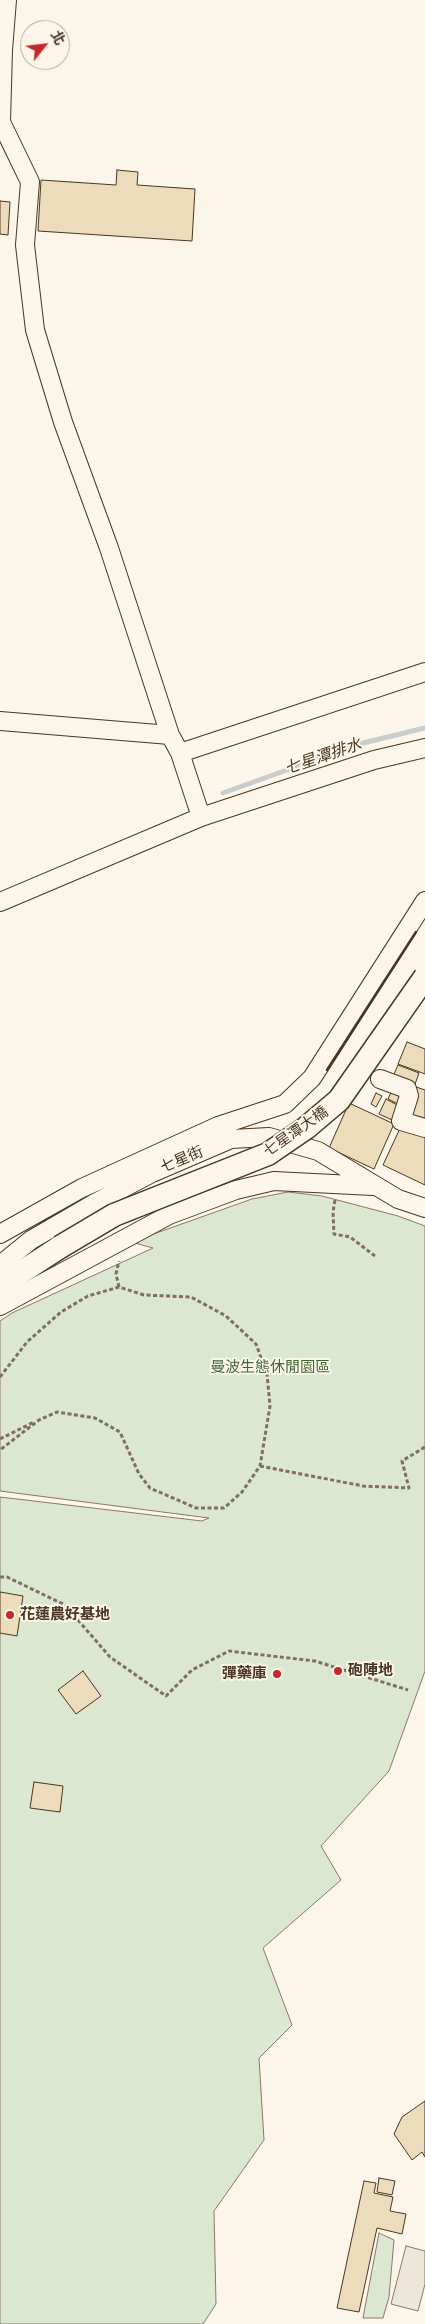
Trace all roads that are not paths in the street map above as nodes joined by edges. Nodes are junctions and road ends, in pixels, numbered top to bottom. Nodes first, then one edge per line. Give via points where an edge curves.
1 (7, 0) edge
2 (425, 672) edge
3 (0, 722) edge
4 (170, 735) junction
5 (425, 748) edge
6 (180, 753) junction
7 (201, 817) junction
8 (425, 901) edge
9 (0, 902) edge
10 (425, 977) edge
11 (380, 1079) dead end
12 (425, 1128) edge
13 (376, 1186) junction
14 (425, 1208) edge
15 (0, 1234) edge
16 (0, 1265) edge
17 (0, 1286) edge
18 (0, 1306) edge

1 - 4 street via 1,122 30,182 25,245 35,330 63,422 109,548
2 - 6 street
3 - 4 street
4 - 6 street
5 - 7 street via 374,760
6 - 7 street
7 - 9 street
8 - 15 street via 312,1078 285,1104 218,1126 82,1188
10 - 17 main road, 七星潭大橋, bridge via 339,1100 306,1128 268,1154 114,1216
11 - 12 street via 407,1088 409,1096 401,1121
13 - 14 street, 七星街 via 398,1199
13 - 16 street, 七星街 via 318,1151 269,1137 231,1139 152,1173 93,1204 31,1240
13 - 18 street, 七星街 via 274,1181 236,1190 169,1215

